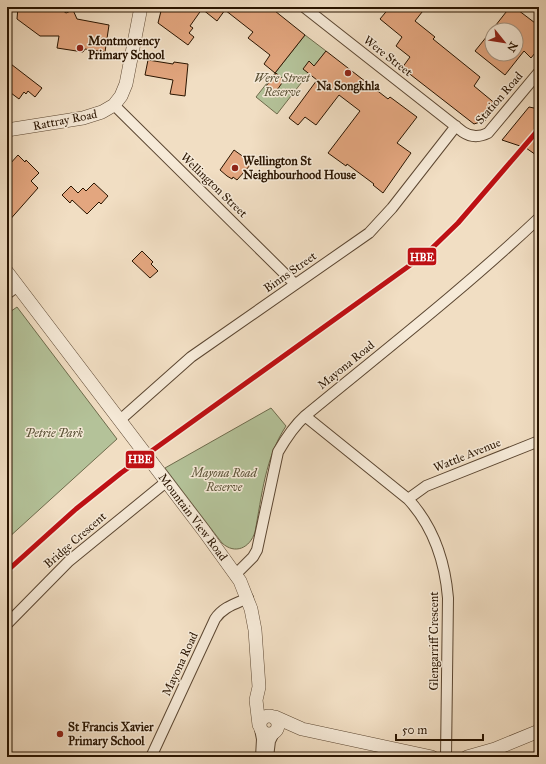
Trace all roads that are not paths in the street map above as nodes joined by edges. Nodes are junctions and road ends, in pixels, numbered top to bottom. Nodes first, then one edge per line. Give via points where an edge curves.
1 (141, 7) edge
2 (304, 7) edge
3 (539, 72) edge
4 (114, 105) junction
5 (456, 126) junction
6 (7, 130) edge
7 (539, 218) edge
8 (7, 272) edge
9 (295, 284) junction
10 (18, 286) junction
11 (7, 294) edge
12 (305, 416) junction
13 (120, 420) junction
14 (539, 441) edge
15 (166, 482) junction
16 (408, 499) junction
17 (236, 574) junction
18 (248, 598) junction
19 (7, 624) edge
20 (259, 687) junction
21 (274, 717) junction
22 (260, 727) junction
23 (302, 729) junction
24 (274, 732) junction
25 (539, 732) edge
26 (152, 757) edge
27 (261, 757) edge
28 (268, 757) edge
29 (432, 757) edge
30 (446, 757) edge
31 (467, 757) edge

1 - 4 street via 126,84
2 - 5 street, Were Street
3 - 5 street, Station Road via 488,132 481,136 472,136
4 - 6 street, Rattray Road via 83,118
4 - 9 street, Wellington Street
5 - 9 street, Binns Street via 392,208 369,233
7 - 12 street, Mayona Road via 444,302
8 - 10 street, Mountain View Road
9 - 13 street, Binns Street via 191,357
10 - 11 street
10 - 13 street, Mountain View Road
12 - 16 street, Glengarriff Crescent
12 - 17 street, Mayona Road via 293,427 278,452 257,550
13 - 15 street, Mountain View Road
14 - 16 street, Wattle Avenue via 426,486
15 - 17 street, Mountain View Road
15 - 19 street, Bridge Crescent via 69,561
16 - 30 street, Glengarriff Crescent via 420,511 428,527 446,578
17 - 18 street, Mountain View Road
18 - 20 street, Mountain View Road via 255,630
18 - 26 street, Mayona Road via 227,607 215,619
20 - 21 street, Mountain View Road
20 - 22 street, Mountain View Road via 256,700
21 - 22 street via 265,716
21 - 23 street
21 - 24 street via 279,725
22 - 24 street via 268,734
22 - 27 street
23 - 24 street
23 - 29 street
24 - 28 street
25 - 31 street via 495,750

